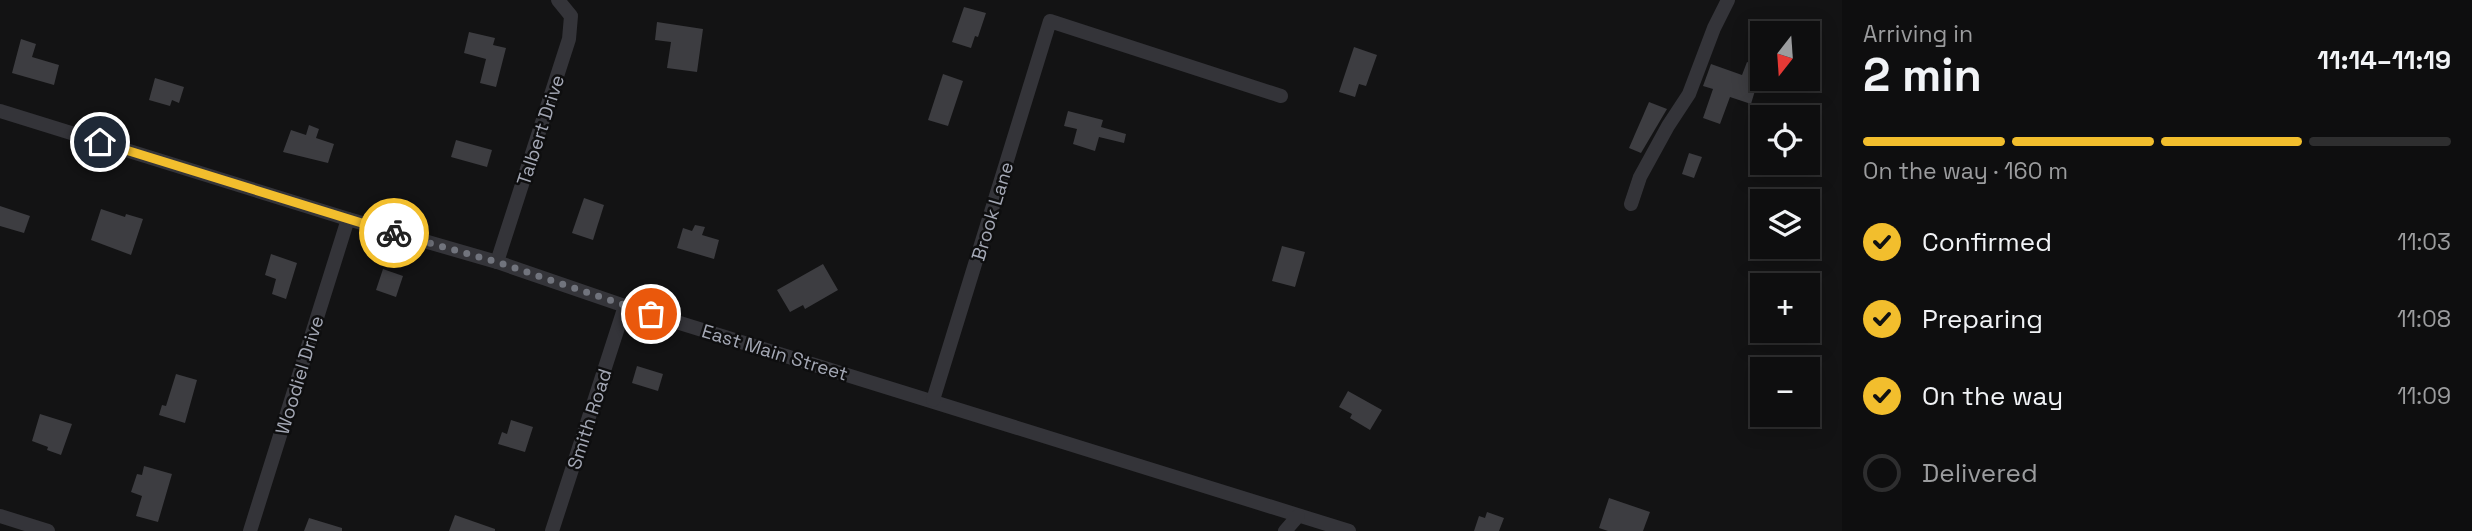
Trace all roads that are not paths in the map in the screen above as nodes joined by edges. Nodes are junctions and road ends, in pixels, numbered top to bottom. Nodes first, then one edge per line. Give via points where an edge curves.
1 (558, 0) edge
2 (1728, 0) edge
3 (1281, 96) dead end
4 (0, 111) edge
5 (1631, 204) dead end
6 (348, 219) junction
7 (497, 262) junction
8 (625, 306) junction
9 (933, 400) junction
10 (0, 516) edge
11 (1298, 516) junction
12 (48, 531) edge
13 (250, 531) edge
14 (552, 531) edge
15 (1285, 531) edge
16 (1349, 531) edge

1 - 7 street, Talbert Drive via 571,16 569,38
2 - 5 street via 1689,94 1640,177
3 - 9 street, Brook Lane via 1050,21
4 - 6 street, East Main Street
6 - 7 street, East Main Street
6 - 13 street, Woodiel Drive
7 - 8 street, East Main Street
8 - 9 street, East Main Street
8 - 14 street, Smith Road
9 - 11 street, East Main Street
10 - 12 street
11 - 15 street
11 - 16 street, East Main Street

